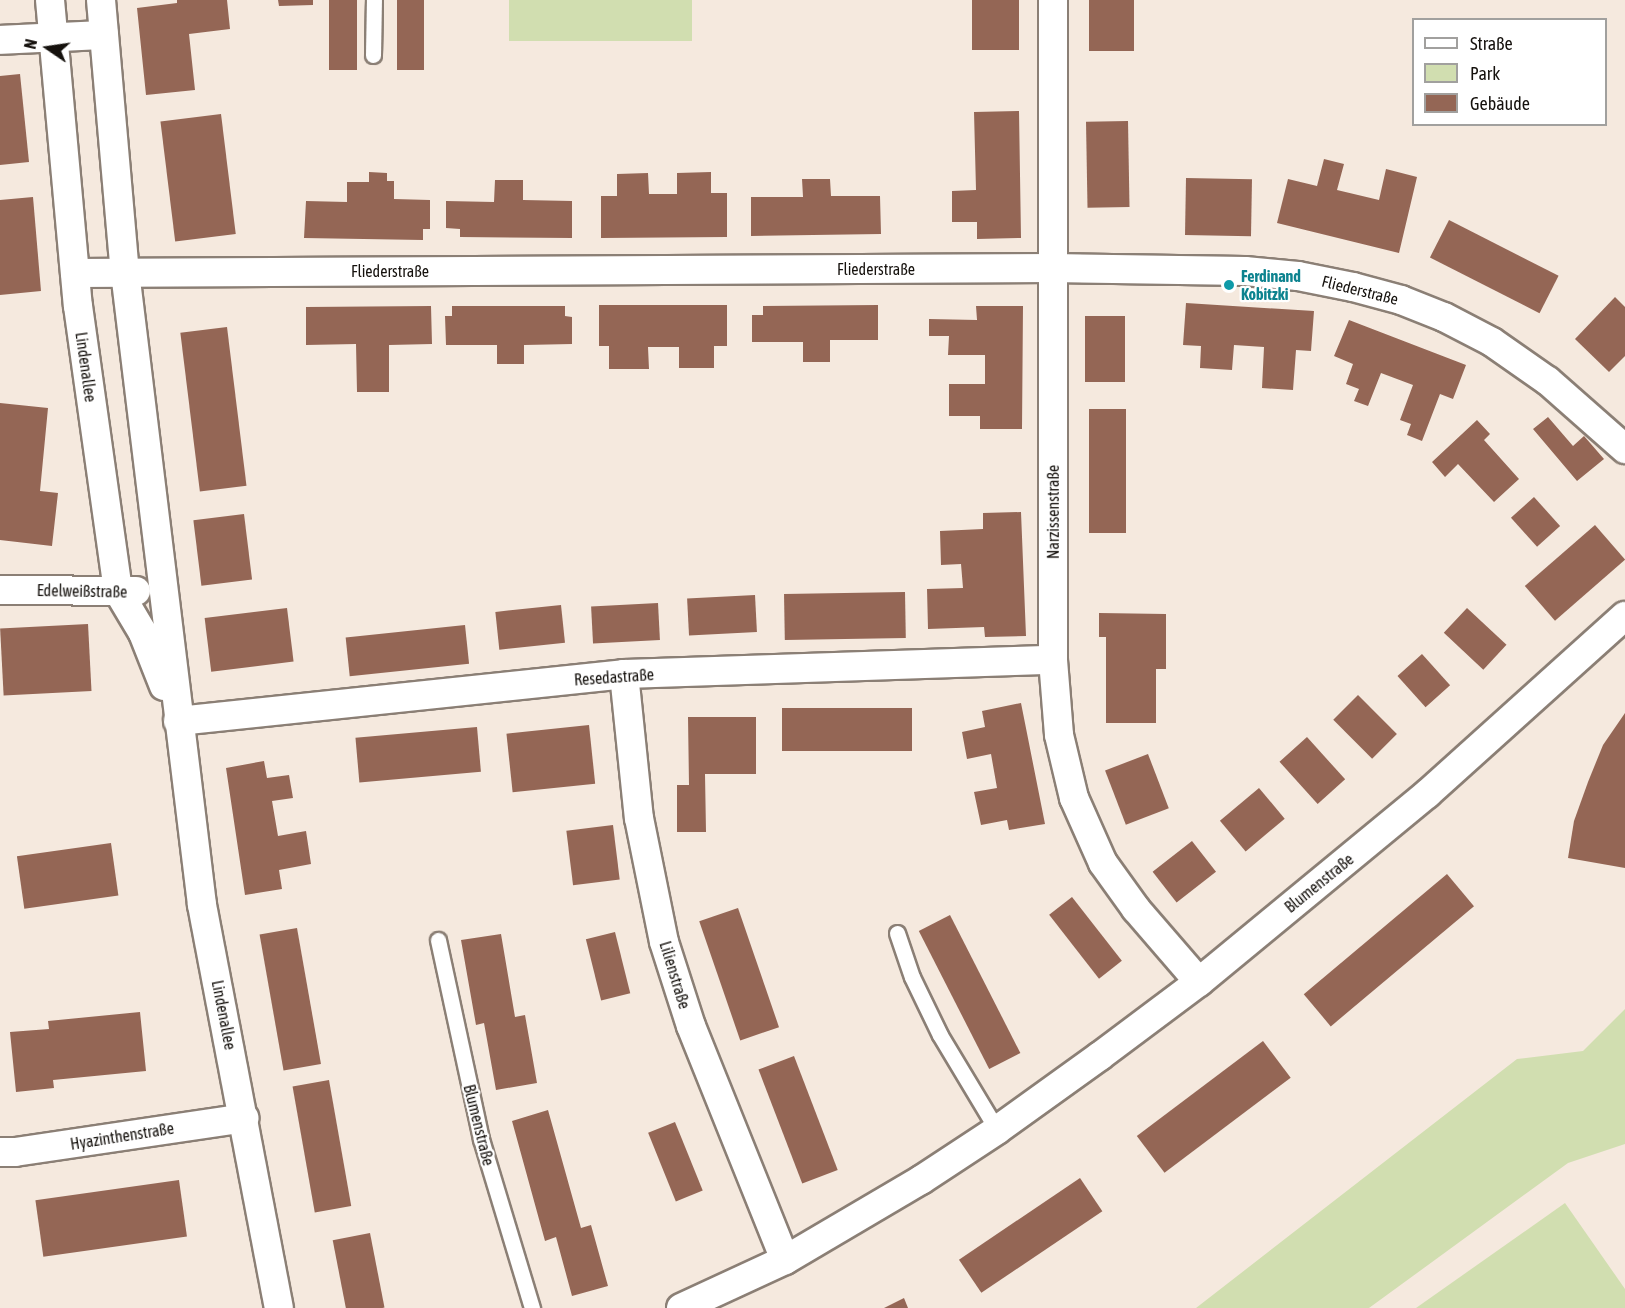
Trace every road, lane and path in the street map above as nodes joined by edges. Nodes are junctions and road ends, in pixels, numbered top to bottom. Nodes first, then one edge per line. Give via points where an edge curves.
1 (50, 0) edge
2 (101, 0) edge
3 (374, 0) edge
4 (1053, 0) edge
5 (105, 35) junction
6 (53, 37) junction
7 (0, 40) edge
8 (373, 55) dead end
9 (1053, 268) junction
10 (124, 272) junction
11 (75, 273) junction
12 (1625, 449) edge
13 (0, 590) edge
14 (118, 591) junction
15 (163, 592) junction
16 (1625, 616) edge
17 (1053, 660) junction
18 (624, 674) junction
19 (178, 721) junction
20 (897, 933) dead end
21 (438, 940) dead end
22 (1199, 982) junction
23 (245, 1118) junction
24 (997, 1130) junction
25 (0, 1152) edge
26 (785, 1260) junction
27 (279, 1308) edge
28 (532, 1308) edge
29 (681, 1308) edge

1 - 6 street, Lindenallee
2 - 5 street, Lindenallee
3 - 8 lane
4 - 9 street, Narzissenstraße
5 - 6 street
5 - 10 street, Lindenallee
6 - 7 street
6 - 11 street, Lindenallee
9 - 10 street, Fliederstraße
9 - 12 street, Fliederstraße via 1245,270 1353,286 1401,300 1444,317 1518,358
9 - 17 street, Narzissenstraße
10 - 11 street, Fliederstraße
10 - 15 street, Lindenallee
11 - 14 street, Lindenallee
13 - 14 street, Edelweißstraße
14 - 15 street, Edelweißstraße
14 - 19 street, Lindenallee via 143,633
15 - 19 street, Lindenallee
16 - 22 street, Blumenstraße via 1427,794
17 - 18 street, Resedastraße
17 - 22 street, Narzissenstraße via 1063,756 1086,830 1103,863 1136,909
18 - 19 street, Resedastraße
18 - 26 street, Lilienstraße via 639,818 664,942 690,1026
19 - 23 street, Lindenallee via 202,905
20 - 24 lane via 912,977 940,1035
21 - 28 lane, Blumenstraße via 481,1139
22 - 24 street, Blumenstraße
23 - 25 street, Hyazinthenstraße
23 - 27 street, Lindenallee
24 - 26 street, Blumenstraße
26 - 29 street, Blumenstraße

